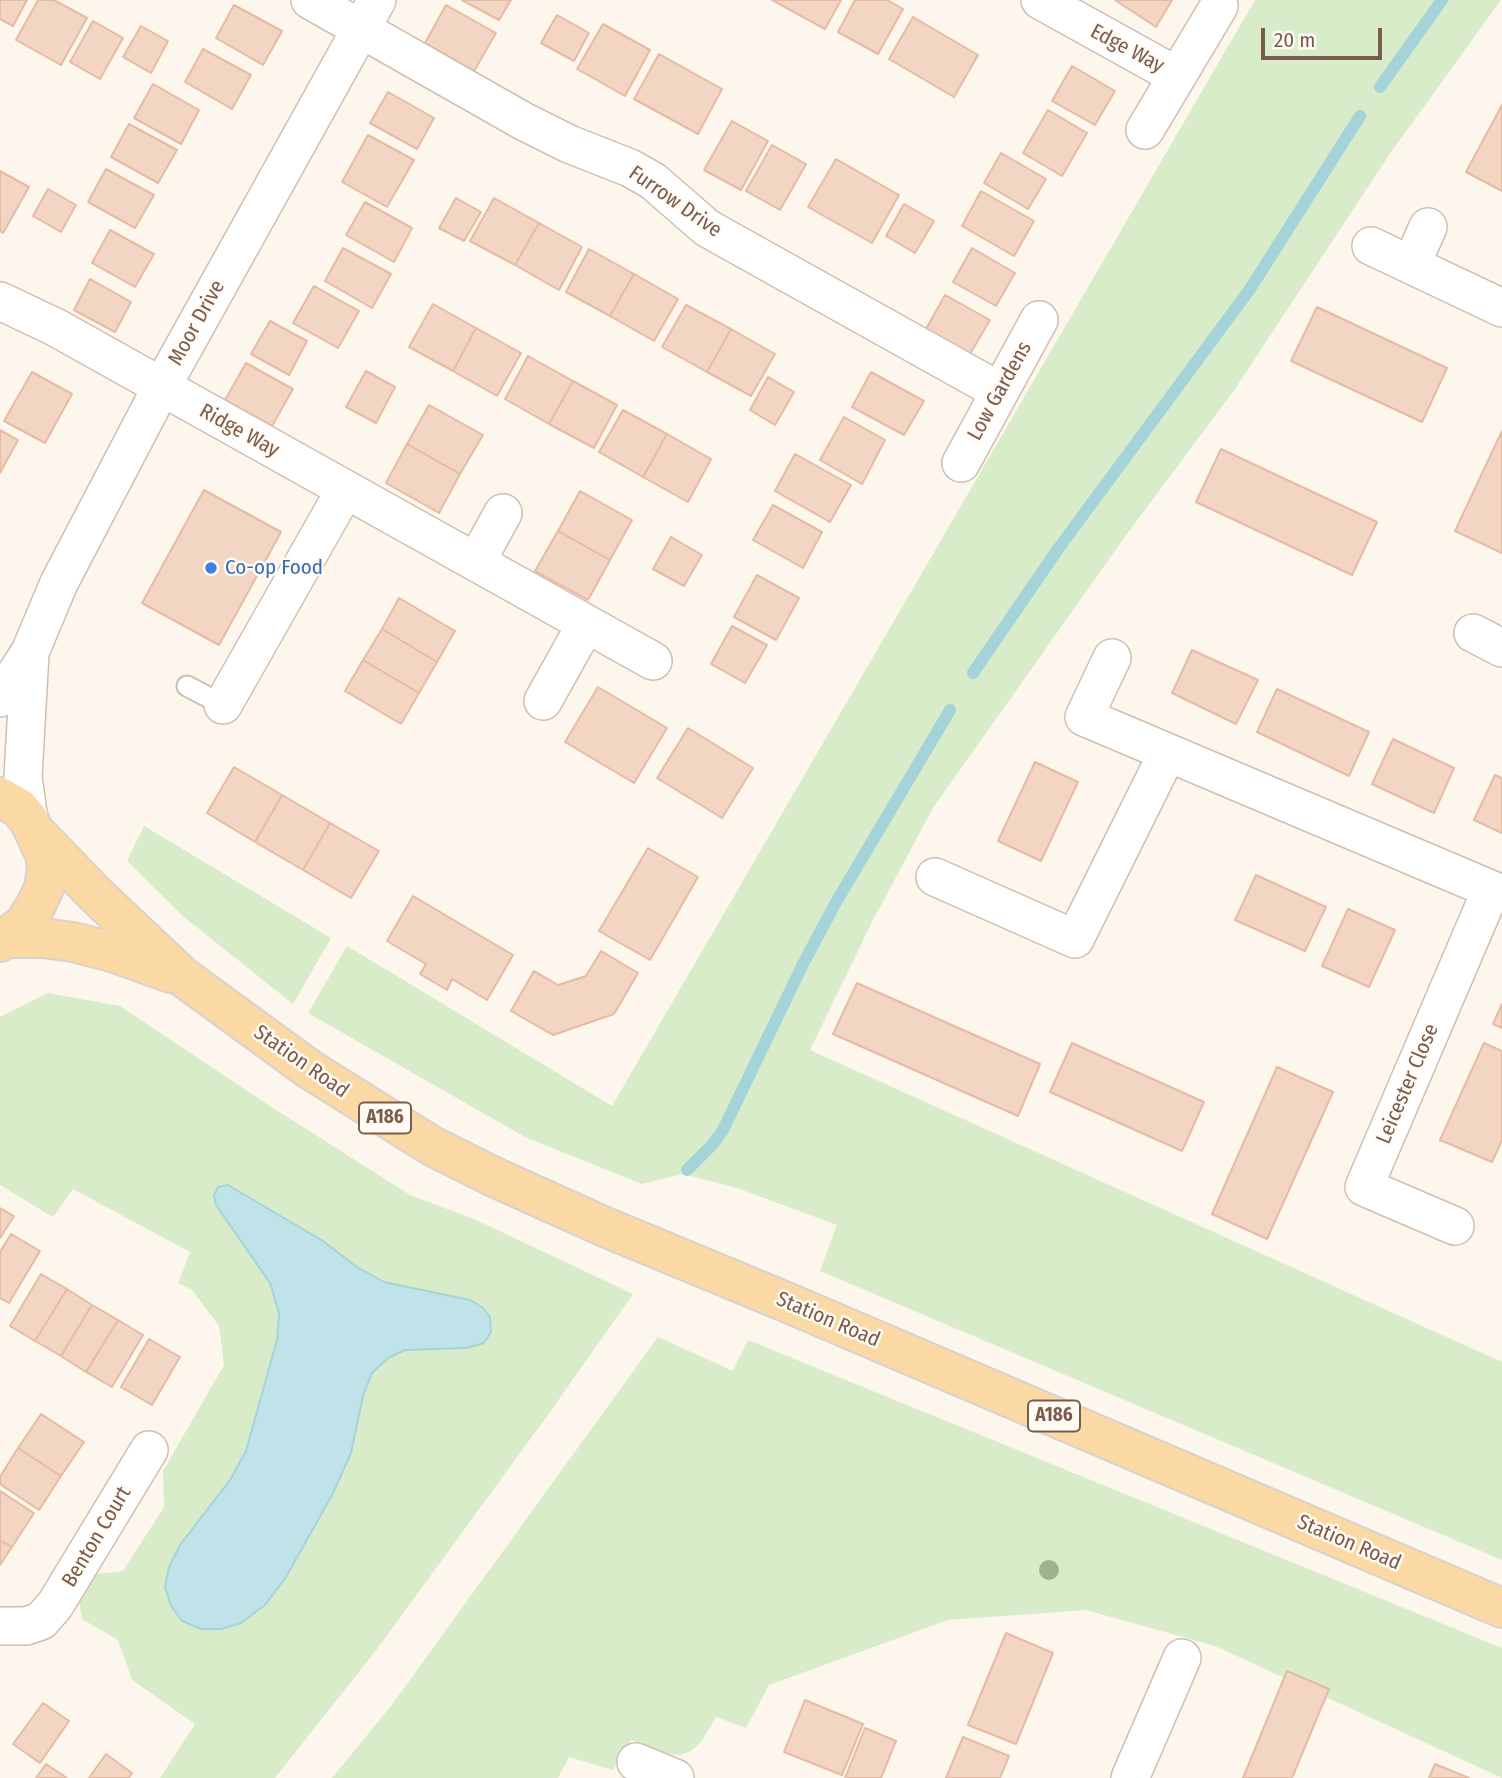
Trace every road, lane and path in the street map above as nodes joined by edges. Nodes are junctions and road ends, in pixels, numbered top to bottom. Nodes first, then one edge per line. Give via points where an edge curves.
1 (310, 0) edge
2 (1040, 0) edge
3 (1219, 6) dead end
4 (369, 14) edge
5 (1177, 76) junction
6 (1145, 130) dead end
7 (1428, 227) dead end
8 (1371, 246) dead end
9 (1411, 265) junction
10 (0, 302) edge
11 (1502, 308) edge
12 (1039, 320) dead end
13 (161, 388) junction
14 (999, 391) junction
15 (961, 463) dead end
16 (345, 490) junction
17 (503, 513) dead end
18 (476, 562) junction
19 (586, 624) junction
20 (30, 652) junction
21 (1112, 658) dead end
22 (653, 661) dead end
23 (187, 686) dead end
24 (0, 698) edge
25 (543, 701) dead end
26 (223, 705) joint
27 (1167, 754) junction
28 (23, 817) edge
29 (935, 877) dead end
30 (1497, 892) edge
31 (4, 940) edge
32 (183, 977) junction
33 (1455, 1226) dead end
34 (149, 1450) dead end
35 (1502, 1608) edge
36 (0, 1626) edge
37 (1182, 1658) dead end
38 (636, 1762) dead end
39 (675, 1778) edge
40 (1130, 1778) edge

1 - 4 street, Furrow Drive
2 - 5 street, Edge Way
3 - 5 street
4 - 13 street, Moor Drive
4 - 14 street, Furrow Drive via 523,121 653,181 707,228
5 - 6 street
7 - 9 street
8 - 9 street
9 - 11 street
10 - 13 street, Ridge Way via 55,327
12 - 14 street, Low Gardens
13 - 16 street, Ridge Way
13 - 20 street, Moor Drive via 59,583
14 - 15 street, Low Gardens
16 - 18 street, Ridge Way
16 - 26 street
17 - 18 street
18 - 19 street, Ridge Way
19 - 22 street, Ridge Way
19 - 25 street
20 - 24 street, Moor Drive
20 - 28 street, Moor Drive
21 - 27 street, Leicester Close via 1084,717
23 - 26 lane
27 - 29 street via 1075,939
27 - 30 street, Leicester Close
28 - 31 main road via 46,854 47,870 44,888 24,924
28 - 32 main road, Station Road / A186 via 95,894
30 - 33 street, Leicester Close via 1364,1187
31 - 32 main road, Station Road / A186 via 73,942
32 - 35 main road, Station Road / A186 via 365,1106 494,1177
34 - 36 street, Benton Court via 55,1605 41,1621
37 - 40 street
38 - 39 street

